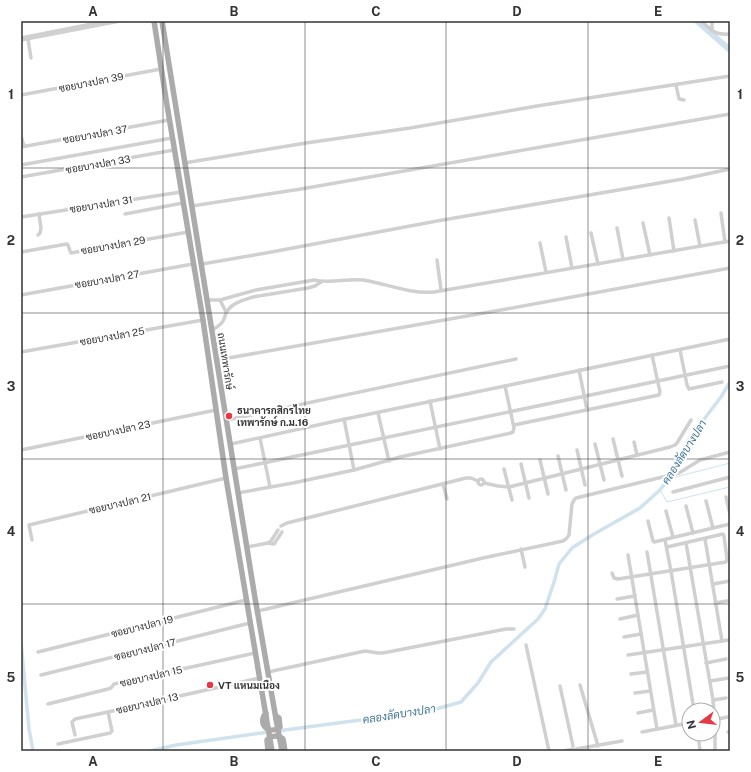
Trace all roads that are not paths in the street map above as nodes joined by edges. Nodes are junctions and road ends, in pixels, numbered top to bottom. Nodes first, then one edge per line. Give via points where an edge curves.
1 (107, 21) edge
2 (120, 21) edge
3 (154, 21) edge
4 (162, 21) edge
5 (701, 21) edge
6 (712, 21) edge
7 (712, 31) junction
8 (730, 34) edge
9 (21, 39) edge
10 (28, 39) junction
11 (31, 58) dead end
12 (161, 69) junction
13 (730, 76) edge
14 (676, 85) junction
15 (21, 95) edge
16 (684, 100) dead end
17 (730, 114) edge
18 (169, 120) junction
19 (21, 136) edge
20 (172, 138) junction
21 (22, 147) edge
22 (174, 150) junction
23 (184, 163) junction
24 (21, 165) edge
25 (730, 169) edge
26 (21, 177) edge
27 (181, 192) junction
28 (183, 203) junction
29 (192, 206) junction
30 (721, 213) dead end
31 (39, 214) junction
32 (125, 214) dead end
33 (21, 217) edge
34 (668, 218) dead end
35 (695, 220) dead end
36 (643, 223) dead end
37 (617, 228) dead end
38 (188, 232) junction
39 (592, 233) dead end
40 (38, 234) dead end
41 (566, 237) dead end
42 (730, 241) edge
43 (725, 242) junction
44 (540, 243) dead end
45 (199, 246) junction
46 (700, 246) junction
47 (190, 247) junction
48 (21, 251) edge
49 (674, 251) junction
50 (650, 255) junction
51 (623, 259) junction
52 (437, 260) dead end
53 (193, 264) junction
54 (202, 264) junction
55 (598, 264) junction
56 (572, 268) junction
57 (730, 268) edge
58 (546, 272) junction
59 (321, 282) junction
60 (441, 290) junction
61 (21, 295) edge
62 (230, 298) junction
63 (207, 300) junction
64 (220, 300) junction
65 (233, 305) junction
66 (226, 312) junction
67 (202, 320) junction
68 (212, 330) junction
69 (730, 339) edge
70 (680, 350) junction
71 (21, 352) edge
72 (652, 355) junction
73 (516, 359) dead end
74 (217, 360) junction
75 (730, 366) edge
76 (579, 370) junction
77 (685, 375) junction
78 (658, 381) junction
79 (722, 382) dead end
80 (505, 386) junction
81 (584, 396) junction
82 (430, 402) junction
83 (216, 410) junction
84 (587, 410) junction
85 (510, 412) junction
86 (378, 413) junction
87 (344, 419) junction
88 (227, 420) junction
89 (691, 420) dead end
90 (435, 426) junction
91 (514, 426) junction
92 (384, 437) junction
93 (260, 438) junction
94 (614, 439) dead end
95 (634, 442) dead end
96 (230, 444) junction
97 (595, 444) dead end
98 (349, 445) junction
99 (440, 449) junction
100 (21, 450) edge
101 (577, 450) dead end
102 (730, 452) edge
103 (637, 455) junction
104 (558, 456) dead end
105 (540, 460) dead end
106 (618, 460) junction
107 (389, 461) junction
108 (264, 462) junction
109 (521, 464) dead end
110 (600, 464) junction
111 (234, 469) junction
112 (504, 469) dead end
113 (582, 469) junction
114 (354, 470) junction
115 (562, 474) junction
116 (622, 476) dead end
117 (730, 477) edge
118 (226, 478) junction
119 (544, 478) junction
120 (604, 480) dead end
121 (526, 483) junction
122 (443, 484) junction
123 (586, 485) dead end
124 (270, 487) junction
125 (508, 487) junction
126 (566, 490) dead end
127 (673, 492) dead end
128 (238, 493) junction
129 (548, 494) dead end
130 (726, 497) dead end
131 (529, 498) dead end
132 (447, 499) dead end
133 (512, 500) dead end
134 (706, 501) dead end
135 (686, 506) dead end
136 (666, 511) dead end
137 (730, 514) edge
138 (648, 521) dead end
139 (730, 524) edge
140 (283, 527) dead end
141 (713, 528) junction
142 (279, 533) dead end
143 (693, 533) junction
144 (673, 537) junction
145 (705, 539) junction
146 (32, 540) dead end
147 (665, 540) junction
148 (686, 543) junction
149 (247, 547) junction
150 (667, 547) junction
151 (521, 549) junction
152 (647, 552) dead end
153 (628, 556) dead end
154 (710, 565) junction
155 (525, 567) dead end
156 (691, 568) junction
157 (671, 571) junction
158 (612, 573) dead end
159 (651, 574) junction
160 (632, 577) junction
161 (730, 582) edge
162 (713, 584) junction
163 (635, 596) junction
164 (617, 599) dead end
165 (246, 600) junction
166 (727, 601) dead end
167 (715, 603) junction
168 (258, 611) junction
169 (638, 615) junction
170 (620, 618) dead end
171 (250, 623) junction
172 (514, 629) dead end
173 (641, 634) junction
174 (624, 637) dead end
175 (729, 640) dead end
176 (722, 641) junction
177 (703, 644) junction
178 (526, 645) dead end
179 (683, 647) junction
180 (663, 650) junction
181 (38, 652) dead end
182 (255, 653) junction
183 (644, 653) junction
184 (628, 655) dead end
185 (726, 659) dead end
186 (706, 663) junction
187 (268, 672) junction
188 (647, 672) junction
189 (631, 674) dead end
190 (41, 675) dead end
191 (260, 678) junction
192 (729, 678) dead end
193 (710, 681) junction
194 (580, 684) dead end
195 (560, 686) dead end
196 (650, 691) junction
197 (634, 693) dead end
198 (726, 698) dead end
199 (713, 700) joint
200 (693, 702) edge
201 (48, 704) dead end
202 (653, 710) junction
203 (108, 712) junction
204 (638, 713) dead end
205 (266, 715) junction
206 (276, 717) junction
207 (727, 717) dead end
208 (721, 718) edge
209 (681, 724) edge
210 (676, 725) junction
211 (657, 729) junction
212 (642, 732) dead end
213 (75, 734) dead end
214 (622, 741) dead end
215 (58, 744) dead end
216 (598, 746) junction
217 (574, 748) junction
218 (268, 751) edge
219 (272, 751) edge
220 (282, 751) edge
221 (285, 751) edge
222 (549, 751) edge
223 (564, 751) edge

1 - 9 street
2 - 10 street
3 - 12 main road, ถนนเทพารักษ์
4 - 23 main road, ถนนเทพารักษ์
5 - 7 street
6 - 7 street
7 - 8 street via 721,35
9 - 10 street
10 - 11 street
12 - 15 street, ซอยบางปลา 39
12 - 18 main road, ถนนเทพารักษ์
13 - 14 street
14 - 16 street via 679,99
14 - 23 street
17 - 29 street
18 - 20 main road, ถนนเทพารักษ์
18 - 21 street, ซอยบางปลา 37
19 - 21 street
20 - 22 main road, ถนนเทพารักษ์
20 - 24 street
22 - 26 street, ซอยบางปลา 33
22 - 27 main road, ถนนเทพารักษ์
23 - 29 main road, ถนนเทพารักษ์
25 - 54 street
27 - 28 main road, ถนนเทพารักษ์
27 - 31 street, ซอยบางปลา 31
28 - 32 street
28 - 38 main road, ถนนเทพารักษ์
29 - 45 main road, ถนนเทพารักษ์
30 - 43 street
31 - 33 street, ซอยบางปลา 31
31 - 40 street via 41,230
34 - 49 street
35 - 46 street
36 - 50 street
37 - 51 street
38 - 47 main road, ถนนเทพารักษ์
38 - 48 street, ซอยบางปลา 29 via 72,253 68,244
39 - 55 street
41 - 56 street
42 - 43 street
43 - 46 street
44 - 58 street
45 - 47 main road
45 - 54 main road, ถนนเทพารักษ์
46 - 49 street
47 - 53 main road, ถนนเทพารักษ์
49 - 50 street
50 - 51 street
51 - 55 street
52 - 60 street
53 - 61 street, ซอยบางปลา 27
53 - 67 main road, ถนนเทพารักษ์
54 - 63 main road, ถนนเทพารักษ์
55 - 56 street
56 - 58 street
57 - 74 street
58 - 60 street
59 - 60 street via 362,280 425,292
59 - 62 street via 300,282 256,290
59 - 65 street via 308,288 245,299
62 - 64 street
62 - 65 street
63 - 64 street
63 - 68 main road, ถนนเทพารักษ์
64 - 66 street
65 - 66 street
66 - 68 street via 223,322
67 - 71 street, ซอยบางปลา 25
67 - 83 main road, ถนนเทพารักษ์
68 - 74 main road, ถนนเทพารักษ์
69 - 70 street
70 - 72 street
70 - 77 street
72 - 76 street
72 - 78 street
73 - 88 street
74 - 88 main road, ถนนเทพารักษ์
75 - 77 street
76 - 80 street
76 - 81 street
77 - 78 street
77 - 79 street via 687,387 690,389
78 - 81 street
78 - 84 street via 659,395
80 - 82 street
80 - 85 street
81 - 84 street
81 - 85 street
82 - 86 street
82 - 90 street
83 - 100 street, ซอยบางปลา 23
83 - 118 main road, ถนนเทพารักษ์
84 - 91 street
85 - 90 street
85 - 91 street
86 - 87 street
86 - 92 street
87 - 93 street
87 - 98 street
88 - 96 main road, ถนนเทพารักษ์
89 - 103 street via 675,445
90 - 92 street
90 - 99 street
91 - 99 street via 511,433
92 - 98 street
92 - 107 street
93 - 96 street
93 - 108 street
94 - 106 street
95 - 103 street
96 - 111 main road, ถนนเทพารักษ์
97 - 110 street
98 - 108 street
98 - 114 street
99 - 107 street
101 - 113 street
102 - 151 street via 700,460 679,472 576,498 572,504 569,535 566,539
103 - 106 street
104 - 115 street
105 - 119 street
106 - 110 street
106 - 116 street
107 - 114 street
108 - 111 street
108 - 124 street
109 - 121 street
110 - 113 street
110 - 120 street
111 - 128 main road, ถนนเทพารักษ์
112 - 125 street
113 - 115 street
113 - 123 street
114 - 124 street
115 - 119 street
115 - 126 street
117 - 127 street
118 - 146 street, ซอยบางปลา 21 via 29,524
118 - 165 main road, ถนนเทพารักษ์
119 - 121 street
119 - 129 street
121 - 125 street
121 - 131 street
122 - 125 street via 466,478 478,481 482,478 484,483
122 - 132 street
122 - 140 street via 287,523
124 - 128 street
125 - 133 street
128 - 149 main road, ถนนเทพารักษ์
130 - 137 street
134 - 141 street
135 - 143 street
136 - 144 street
138 - 147 street via 653,541
139 - 141 street
141 - 143 street
142 - 149 street via 274,544
143 - 144 street
144 - 147 street
145 - 148 street
145 - 154 street
145 - 154 street via 722,534 724,536 726,562
147 - 150 street
148 - 150 street
148 - 156 street
149 - 168 main road, ถนนเทพารักษ์
150 - 157 street
151 - 155 street
151 - 168 street
152 - 159 street
153 - 160 street
154 - 156 street
154 - 162 street
156 - 157 street
156 - 177 street
157 - 159 street
157 - 179 street
158 - 160 street via 616,579
159 - 160 street
159 - 180 street
160 - 163 street
161 - 162 street
162 - 167 street
163 - 164 street
163 - 169 street
165 - 171 main road, ถนนเทพารักษ์
165 - 181 street, ซอยบางปลา 19
166 - 167 street
167 - 176 street
168 - 187 main road, ถนนเทพารักษ์
169 - 170 street
169 - 173 street
171 - 182 main road, ถนนเทพารักษ์
171 - 190 street, ซอยบางปลา 17
172 - 187 street via 383,653 366,651
173 - 174 street
173 - 183 street
175 - 176 street
176 - 177 street
177 - 179 street
177 - 186 street
178 - 222 street
179 - 180 street
179 - 200 street
180 - 183 street
180 - 210 street
182 - 191 main road, ถนนเทพารักษ์
182 - 201 street, ซอยบางปลา 15 via 114,684 108,689
183 - 184 street
183 - 188 street
185 - 186 street
186 - 193 street
187 - 206 main road, ถนนเทพารักษ์
188 - 189 street
188 - 196 street
191 - 203 street, ซอยบางปลา 13
191 - 205 main road, ถนนเทพารักษ์
192 - 193 street
193 - 199 street
194 - 216 street
195 - 217 street
196 - 197 street
196 - 202 street
198 - 199 street
202 - 204 street
202 - 211 street
203 - 213 street via 75,719 72,722
203 - 215 street, ซอยบางปลา 13 via 112,731 110,733
205 - 206 main road via 264,727 269,730 280,727 279,718
205 - 219 main road, ถนนเทพารักษ์, bridge
206 - 220 main road, ถนนเทพารักษ์, bridge
207 - 208 street
209 - 210 street
210 - 211 street
211 - 212 street
214 - 216 street
216 - 217 street
217 - 223 street
218 - 221 main road via 267,740 274,736 283,739

